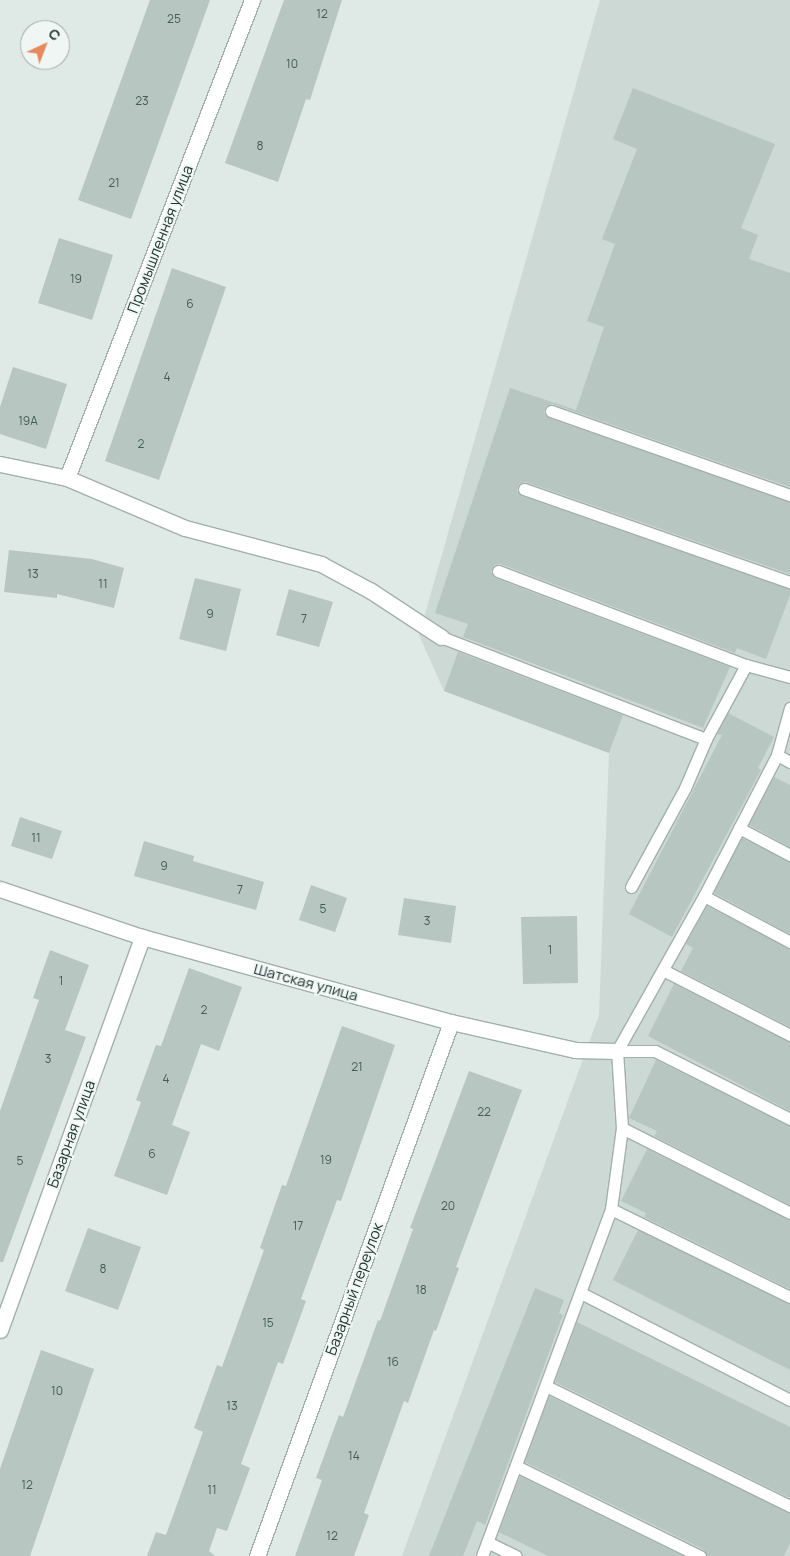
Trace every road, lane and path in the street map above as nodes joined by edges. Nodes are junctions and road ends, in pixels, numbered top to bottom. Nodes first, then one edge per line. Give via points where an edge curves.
1 (252, 0) edge
2 (551, 411) dead end
3 (0, 464) edge
4 (67, 478) junction
5 (524, 489) dead end
6 (790, 495) edge
7 (498, 570) dead end
8 (790, 582) edge
9 (441, 637) joint
10 (746, 665) junction
11 (790, 677) edge
12 (790, 708) edge
13 (706, 739) junction
14 (777, 755) junction
15 (790, 762) edge
16 (739, 828) junction
17 (790, 855) edge
18 (631, 887) dead end
19 (0, 889) edge
20 (704, 896) junction
21 (142, 937) junction
22 (790, 942) edge
23 (663, 970) junction
24 (451, 1022) junction
25 (790, 1035) edge
26 (617, 1051) junction
27 (790, 1118) edge
28 (622, 1128) junction
29 (611, 1210) junction
30 (790, 1213) edge
31 (581, 1293) junction
32 (790, 1297) edge
33 (0, 1330) edge
34 (546, 1386) junction
35 (790, 1400) edge
36 (516, 1466) junction
37 (790, 1506) edge
38 (487, 1542) junction
39 (257, 1556) edge
40 (482, 1556) edge
41 (516, 1556) edge
42 (700, 1556) edge

1 - 4 street, Промышленная улица
2 - 6 lane
3 - 4 street
4 - 9 street via 185,528 321,564 371,591
5 - 8 lane
7 - 10 lane
9 - 13 lane
10 - 11 lane
10 - 13 lane
12 - 14 lane
13 - 18 lane via 685,788
14 - 15 lane
14 - 16 lane
16 - 17 lane
16 - 20 lane
19 - 21 street, Шатская улица
20 - 22 lane
20 - 23 lane
21 - 24 street, Шатская улица
21 - 33 street, Базарная улица
23 - 25 lane
23 - 26 lane
24 - 26 street, Шатская улица via 575,1050
24 - 39 street, Базарный переулок
26 - 27 lane via 655,1051
26 - 28 lane
28 - 29 lane
28 - 30 lane
29 - 31 lane
29 - 32 lane
31 - 34 lane
31 - 35 lane
34 - 36 lane
34 - 37 lane
36 - 38 lane
36 - 42 lane
38 - 40 lane
38 - 41 lane

